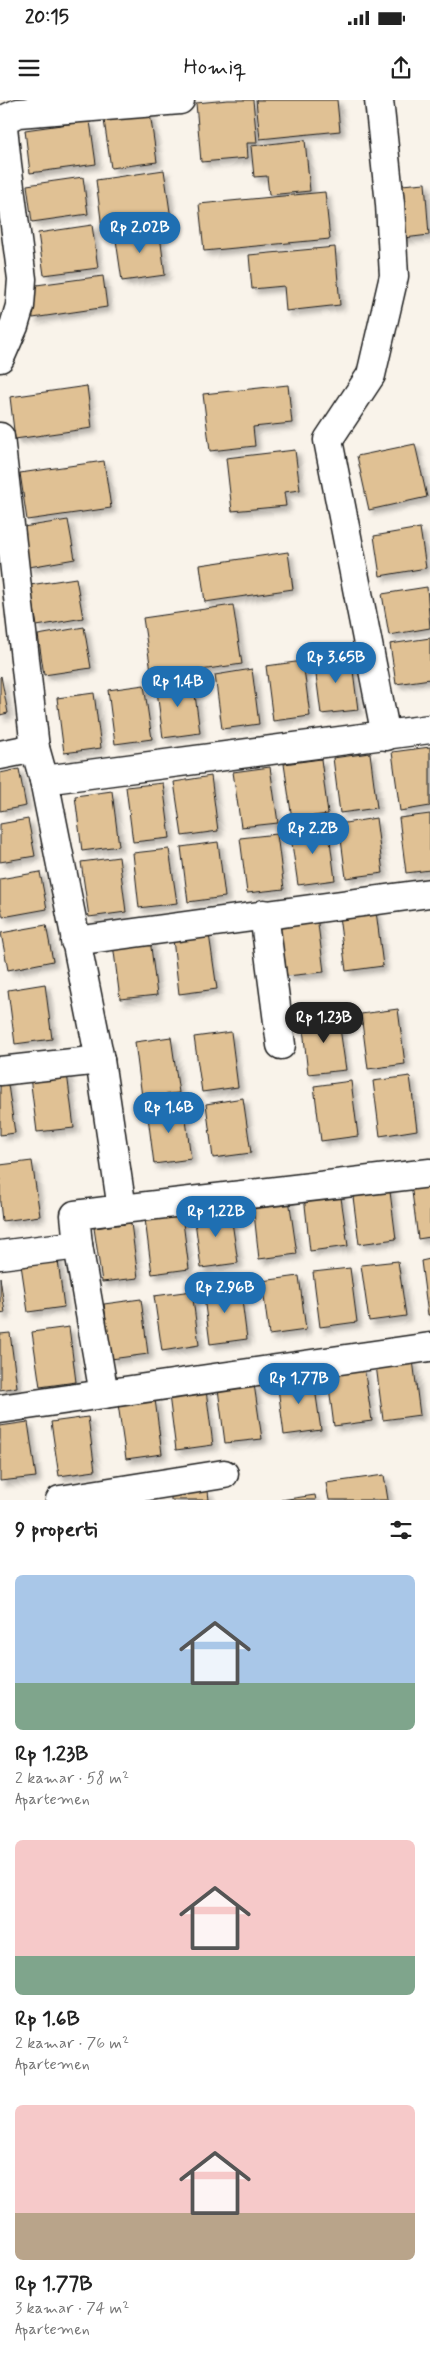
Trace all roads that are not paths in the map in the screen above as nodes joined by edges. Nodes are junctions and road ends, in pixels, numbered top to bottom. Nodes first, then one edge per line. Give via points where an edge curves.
1 (180, 100) edge
2 (379, 100) edge
3 (4, 164) edge
4 (0, 358) edge
5 (1, 450) edge
6 (430, 729) edge
7 (386, 736) junction
8 (35, 748) junction
9 (0, 756) edge
10 (44, 780) junction
11 (429, 898) edge
12 (264, 914) junction
13 (75, 941) junction
14 (281, 1045) dead end
15 (100, 1060) junction
16 (0, 1071) edge
17 (430, 1173) edge
18 (122, 1209) junction
19 (78, 1245) junction
20 (0, 1255) edge
21 (430, 1347) edge
22 (104, 1394) junction
23 (0, 1409) edge
24 (224, 1474) dead end
25 (60, 1500) edge

1 - 3 street via 10,116 4,119 3,127
2 - 7 street via 394,276 371,375 328,440
3 - 4 street via 22,279 20,306
5 - 8 street
6 - 7 street
7 - 10 street
8 - 9 street
8 - 10 street
10 - 13 street
11 - 12 street
12 - 13 street
12 - 14 street
13 - 15 street
15 - 16 street
15 - 18 street
17 - 18 street
18 - 19 street via 75,1215
19 - 20 street
19 - 22 street
21 - 22 street
22 - 23 street
24 - 25 street

